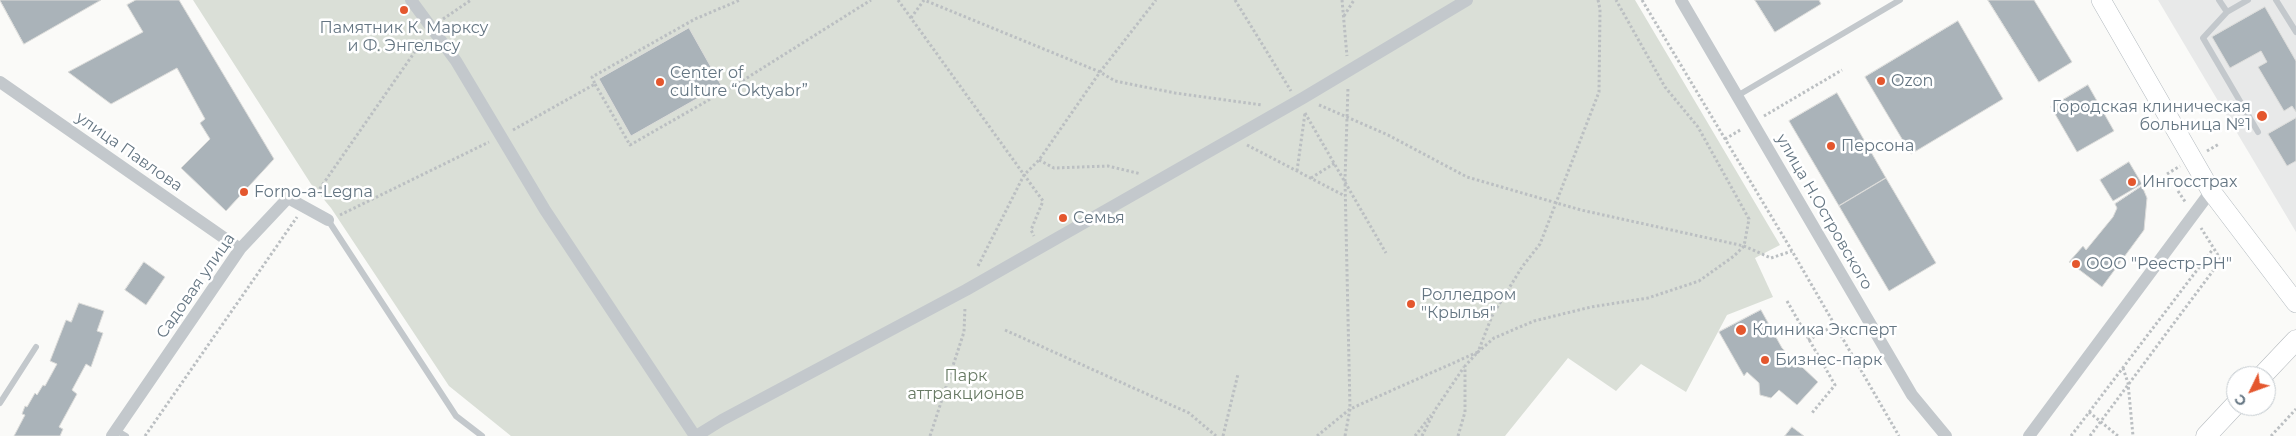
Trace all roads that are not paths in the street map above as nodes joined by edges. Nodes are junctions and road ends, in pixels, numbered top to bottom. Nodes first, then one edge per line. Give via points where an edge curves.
1 (412, 0) edge
2 (1467, 0) edge
3 (1681, 0) edge
4 (1900, 0) edge
5 (2101, 0) edge
6 (2219, 0) edge
7 (2248, 0) edge
8 (2276, 0) edge
9 (2227, 12) junction
10 (2296, 32) edge
11 (0, 82) edge
12 (1737, 96) junction
13 (2258, 132) dead end
14 (2211, 190) junction
15 (328, 220) joint
16 (240, 249) junction
17 (2296, 303) edge
18 (2296, 340) edge
19 (36, 347) dead end
20 (2271, 366) edge
21 (0, 403) edge
22 (2226, 415) edge
23 (118, 434) edge
24 (482, 436) edge
25 (696, 436) edge
26 (1946, 436) edge
27 (2029, 436) edge
28 (2206, 436) edge

1 - 25 street via 456,60 545,210
2 - 25 street via 1301,100 966,290
3 - 12 street, улица Н.Островского
4 - 12 lane
5 - 14 main road
6 - 9 lane
7 - 9 lane
8 - 10 lane
9 - 13 lane via 2203,38
11 - 16 street, улица Павлова
12 - 26 street, улица Н.Островского via 1912,395
14 - 17 main road
14 - 27 street
15 - 16 street, Садовая улица via 288,198
15 - 24 lane via 456,416
16 - 23 street, Садовая улица
18 - 20 main road
19 - 21 lane
22 - 28 main road

